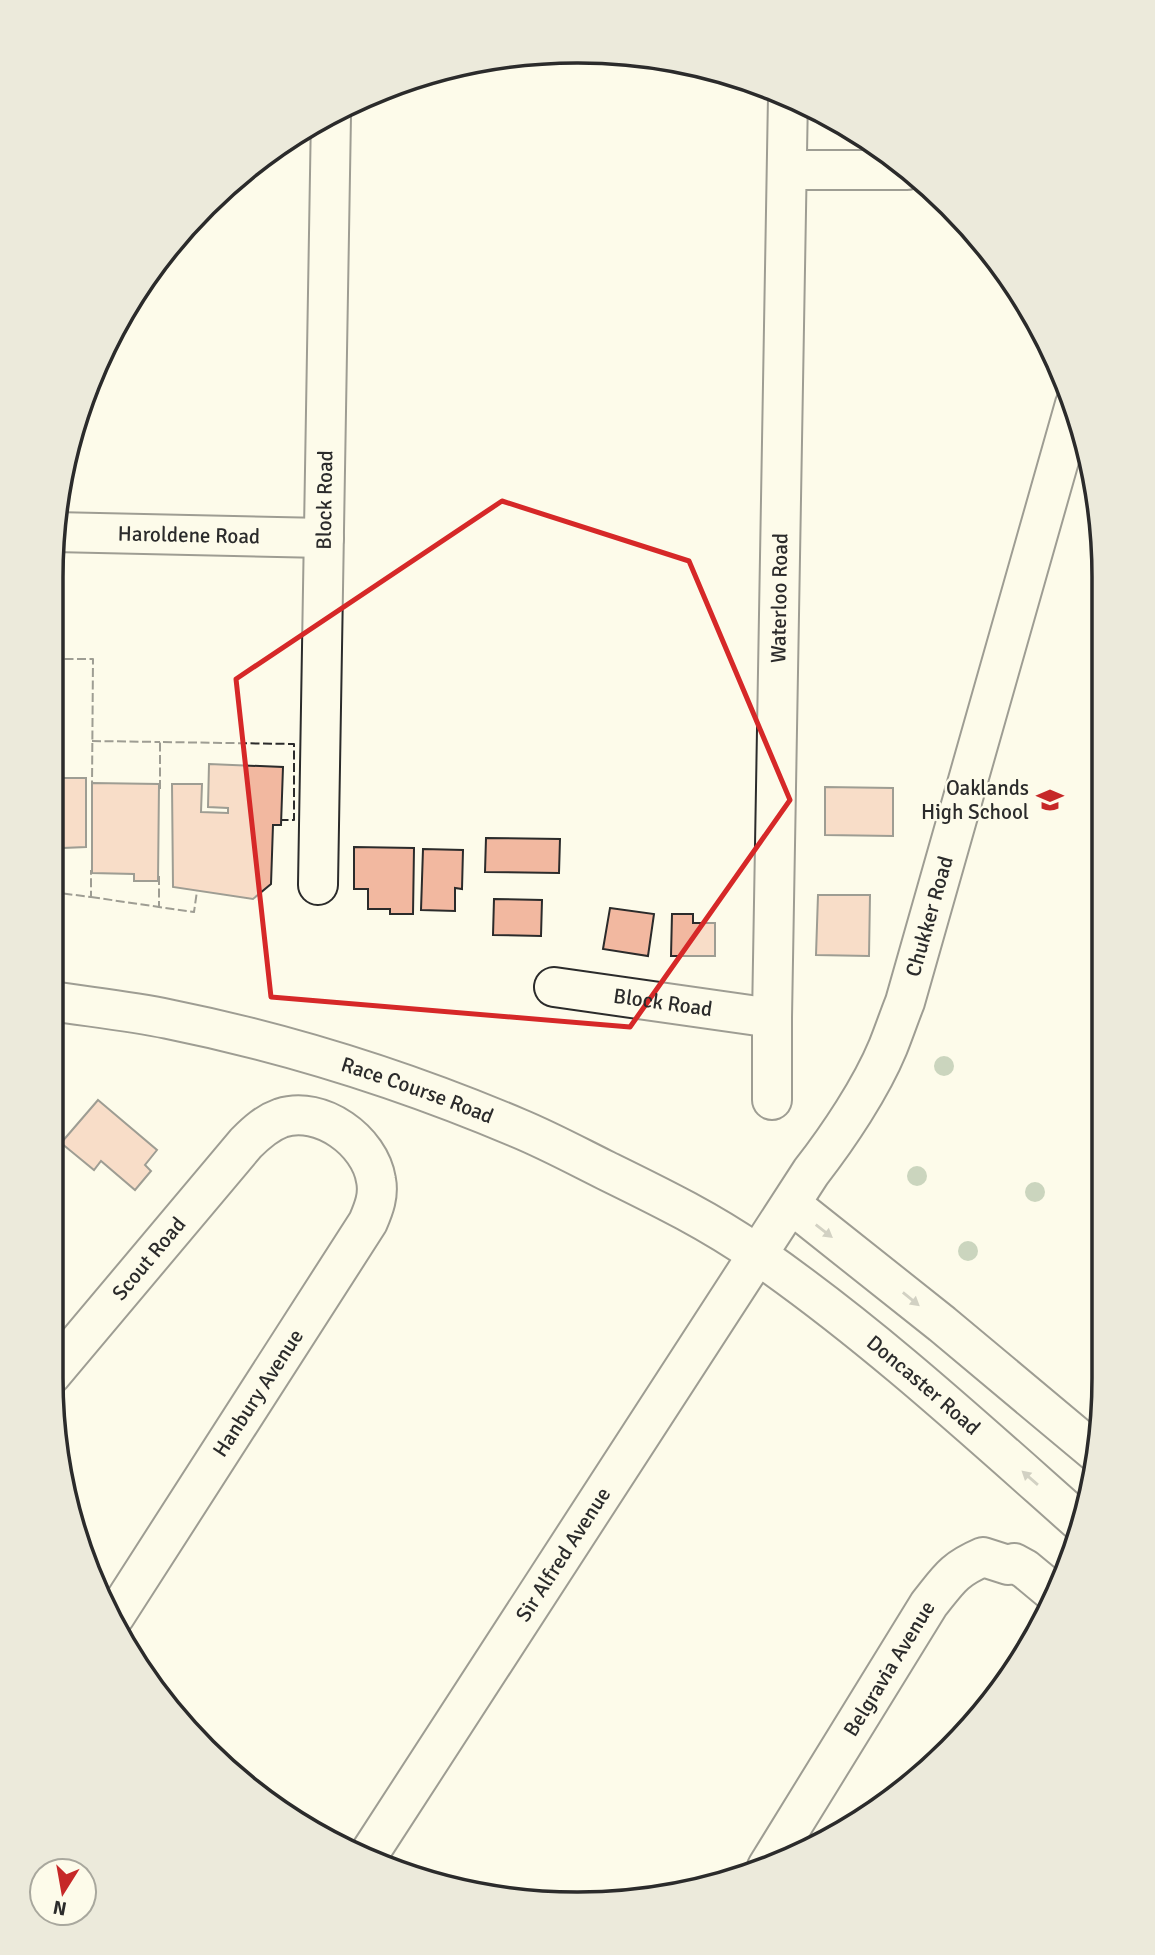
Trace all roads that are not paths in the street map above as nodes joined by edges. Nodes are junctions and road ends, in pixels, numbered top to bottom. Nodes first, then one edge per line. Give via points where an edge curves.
1 (788, 108) edge
2 (331, 126) edge
3 (787, 170) junction
4 (892, 170) edge
5 (1068, 424) edge
6 (65, 532) edge
7 (324, 538) junction
8 (318, 885) dead end
9 (554, 987) dead end
10 (63, 1003) edge
11 (772, 1018) junction
12 (772, 1100) dead end
13 (371, 1163) joint
14 (791, 1205) junction
15 (758, 1254) junction
16 (63, 1361) edge
17 (1088, 1446) edge
18 (1073, 1516) edge
19 (1047, 1587) edge
20 (119, 1611) edge
21 (372, 1849) edge
22 (776, 1852) edge

1 - 3 street, Waterloo Road
2 - 7 street, Block Road
3 - 4 street
3 - 11 street, Waterloo Road
5 - 14 street, Chukker Road via 905,1002 887,1050 858,1103
6 - 7 street, Haroldene Road
7 - 8 street, Block Road
9 - 11 street, Block Road
10 - 15 street, Race Course Road via 240,1035 418,1089 520,1128 680,1207
11 - 12 street, Waterloo Road
13 - 16 street, Scout Road via 349,1134 333,1125 307,1117 284,1117 268,1124 246,1143
13 - 20 street, Hanbury Avenue via 377,1195 368,1222
14 - 15 street, Chukker Road
14 -> 17 street
18 -> 15 street, Doncaster Road via 919,1380
15 - 21 street, Sir Alfred Avenue
19 - 22 street, Belgravia Avenue via 1014,1563 983,1557 951,1575

